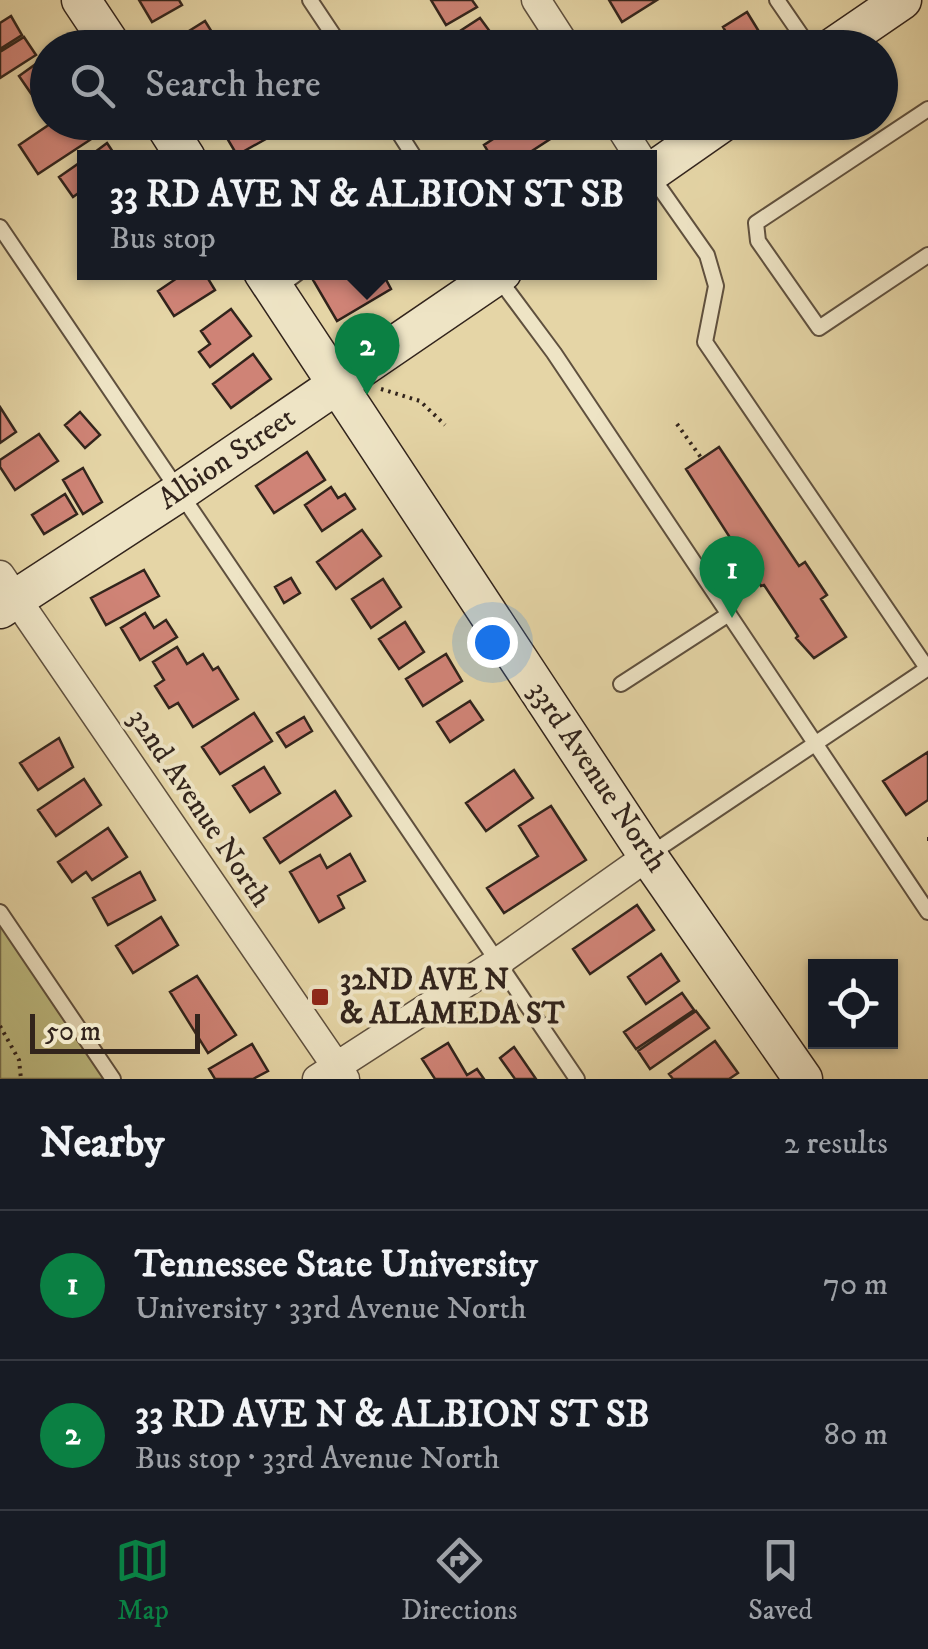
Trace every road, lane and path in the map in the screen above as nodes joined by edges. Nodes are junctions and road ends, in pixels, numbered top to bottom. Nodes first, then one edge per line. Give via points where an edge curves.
1 (81, 0) edge
2 (310, 0) edge
3 (536, 0) edge
4 (777, 0) edge
5 (902, 0) edge
6 (101, 30) edge
7 (330, 30) edge
8 (555, 30) edge
9 (798, 30) edge
10 (858, 30) edge
11 (928, 109) edge
12 (898, 129) edge
13 (697, 140) edge
14 (881, 140) edge
15 (657, 168) edge
16 (657, 183) edge
17 (0, 227) edge
18 (928, 255) edge
19 (280, 280) edge
20 (489, 280) edge
21 (502, 280) edge
22 (337, 384) junction
23 (375, 387) dead end
24 (445, 424) dead end
25 (677, 424) dead end
26 (702, 459) dead end
27 (178, 493) junction
28 (5, 594) edge
29 (729, 614) junction
30 (928, 668) edge
31 (621, 684) dead end
32 (816, 743) junction
33 (648, 856) junction
34 (0, 912) edge
35 (928, 912) edge
36 (498, 962) junction
37 (0, 1026) edge
38 (332, 1075) edge
39 (23, 1079) edge
40 (113, 1079) edge
41 (577, 1079) edge
42 (803, 1079) edge

1 - 6 street
2 - 7 lane
3 - 8 street
4 - 9 lane
5 - 10 street
11 - 12 lane
13 - 15 street
14 - 18 lane via 756,223 758,241 819,328
16 - 30 lane via 707,255 716,286 705,342
17 - 27 lane
19 - 22 street, 33rd Avenue North
20 - 22 street, Albion Street
21 - 29 lane
22 - 27 street, Albion Street
22 - 33 street, 33rd Avenue North
23 - 24 path via 420,402
25 - 26 path
27 - 28 street, Albion Street
27 - 36 lane
28 - 38 street, 32nd Avenue North
29 - 31 lane
29 - 32 lane
30 - 32 lane
32 - 33 lane
32 - 35 lane
33 - 36 street
33 - 42 street, 33rd Avenue North
34 - 40 lane
36 - 38 street
36 - 41 lane
37 - 39 path

